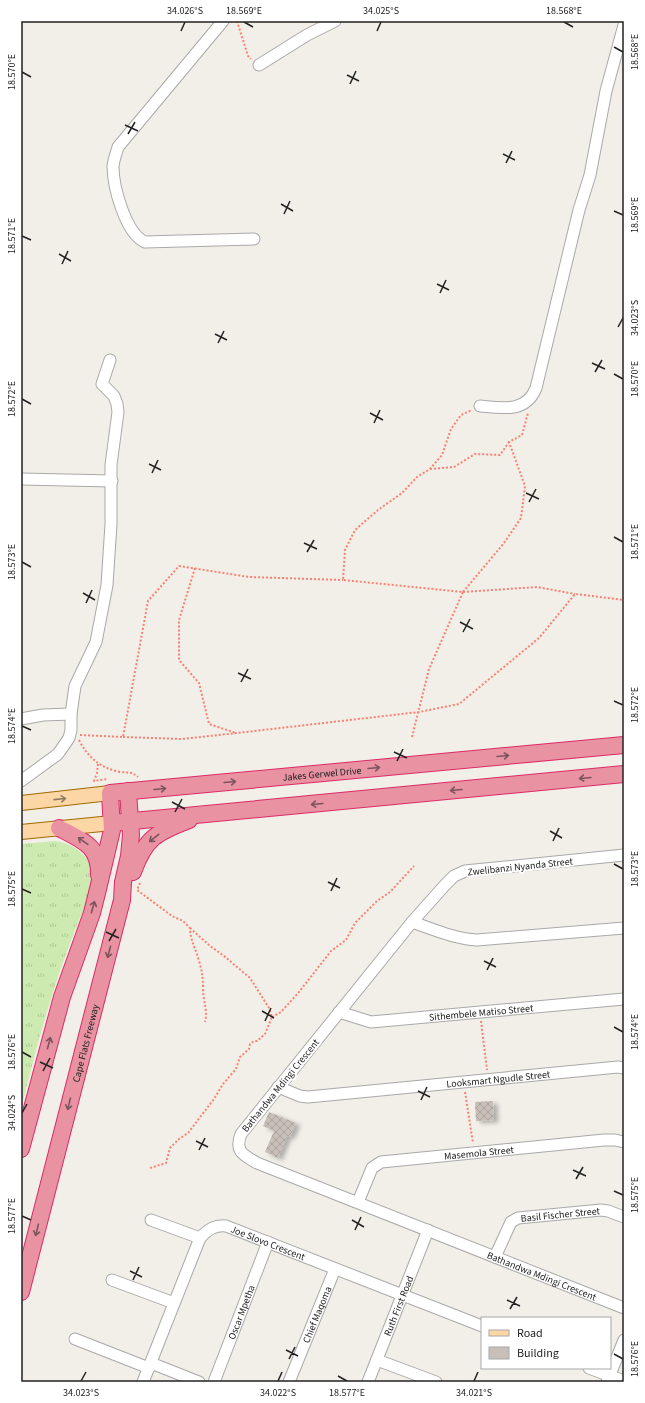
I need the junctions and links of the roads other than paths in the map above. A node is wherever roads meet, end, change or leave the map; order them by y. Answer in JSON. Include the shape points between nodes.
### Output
{"nodes":[{"id":1,"x":223,"y":21,"type":"edge"},
{"id":2,"x":335,"y":21,"type":"edge"},
{"id":3,"x":624,"y":25,"type":"edge"},
{"id":4,"x":259,"y":65,"type":"road end"},
{"id":5,"x":254,"y":239,"type":"dead end"},
{"id":6,"x":110,"y":360,"type":"dead end"},
{"id":7,"x":480,"y":406,"type":"road end"},
{"id":8,"x":21,"y":479,"type":"edge"},
{"id":9,"x":112,"y":481,"type":"junction"},
{"id":10,"x":71,"y":714,"type":"junction"},
{"id":11,"x":21,"y":719,"type":"edge"},
{"id":12,"x":624,"y":745,"type":"edge"},
{"id":13,"x":624,"y":774,"type":"edge"},
{"id":14,"x":21,"y":781,"type":"edge"},
{"id":15,"x":128,"y":791,"type":"junction"},
{"id":16,"x":110,"y":793,"type":"junction"},
{"id":17,"x":21,"y":803,"type":"edge"},
{"id":18,"x":201,"y":814,"type":"junction"},
{"id":19,"x":130,"y":821,"type":"junction"},
{"id":20,"x":112,"y":823,"type":"junction"},
{"id":21,"x":59,"y":828,"type":"junction"},
{"id":22,"x":21,"y":832,"type":"edge"},
{"id":23,"x":624,"y":855,"type":"edge"},
{"id":24,"x":98,"y":889,"type":"junction"},
{"id":25,"x":122,"y":900,"type":"junction"},
{"id":26,"x":412,"y":922,"type":"junction"},
{"id":27,"x":624,"y":928,"type":"edge"},
{"id":28,"x":624,"y":999,"type":"edge"},
{"id":29,"x":339,"y":1012,"type":"junction"},
{"id":30,"x":624,"y":1068,"type":"edge"},
{"id":31,"x":278,"y":1087,"type":"junction"},
{"id":32,"x":624,"y":1142,"type":"edge"},
{"id":33,"x":21,"y":1148,"type":"edge"},
{"id":34,"x":358,"y":1202,"type":"junction"},
{"id":35,"x":624,"y":1218,"type":"edge"},
{"id":36,"x":151,"y":1220,"type":"dead end"},
{"id":37,"x":428,"y":1230,"type":"junction"},
{"id":38,"x":200,"y":1238,"type":"junction"},
{"id":39,"x":268,"y":1242,"type":"junction"},
{"id":40,"x":495,"y":1257,"type":"junction"},
{"id":41,"x":335,"y":1269,"type":"junction"},
{"id":42,"x":112,"y":1280,"type":"dead end"},
{"id":43,"x":21,"y":1292,"type":"edge"},
{"id":44,"x":402,"y":1295,"type":"junction"},
{"id":45,"x":174,"y":1303,"type":"junction"},
{"id":46,"x":624,"y":1308,"type":"edge"},
{"id":47,"x":481,"y":1326,"type":"edge"},
{"id":48,"x":75,"y":1339,"type":"dead end"},
{"id":49,"x":624,"y":1340,"type":"edge"},
{"id":50,"x":376,"y":1360,"type":"junction"},
{"id":51,"x":150,"y":1365,"type":"junction"},
{"id":52,"x":591,"y":1369,"type":"edge"},
{"id":53,"x":608,"y":1379,"type":"edge"},
{"id":54,"x":143,"y":1382,"type":"edge"},
{"id":55,"x":199,"y":1382,"type":"edge"},
{"id":56,"x":214,"y":1382,"type":"edge"},
{"id":57,"x":289,"y":1382,"type":"edge"},
{"id":58,"x":368,"y":1382,"type":"edge"},
{"id":59,"x":436,"y":1382,"type":"edge"},
{"id":60,"x":624,"y":1382,"type":"edge"}],
"edges":[{"from":1,"to":5,"type":"street","via":[[118,148],[113,167],[116,190],[127,221],[145,242]]},
{"from":2,"to":4,"type":"street","via":[[301,38]]},
{"from":3,"to":7,"type":"street","via":[[606,91],[590,175],[534,394],[531,399],[513,408]]},
{"from":6,"to":9,"type":"street","via":[[102,384],[114,396],[118,412],[111,466]]},
{"from":8,"to":9,"type":"street"},
{"from":9,"to":10,"type":"street","via":[[107,585],[96,642],[75,686]]},
{"from":10,"to":11,"type":"street"},
{"from":10,"to":14,"type":"street","via":[[69,738],[61,750]]},
{"from":15,"to":12,"type":"highway","name":"Jakes Gerwel Drive","one_way":true},
{"from":13,"to":18,"type":"highway","one_way":true},
{"from":15,"to":16,"type":"highway","name":"Jakes Gerwel Drive"},
{"from":15,"to":19,"type":"highway","name":"Cape Flats Freeway"},
{"from":17,"to":16,"type":"main road","name":"Jakes Gerwel Drive","one_way":true},
{"from":16,"to":20,"type":"highway"},
{"from":18,"to":19,"type":"highway"},
{"from":18,"to":25,"type":"highway","one_way":true,"via":[[165,830],[149,841],[137,861]]},
{"from":19,"to":20,"type":"highway"},
{"from":19,"to":25,"type":"highway","name":"Cape Flats Freeway","via":[[130,846]]},
{"from":20,"to":21,"type":"main road"},
{"from":20,"to":24,"type":"highway"},
{"from":21,"to":22,"type":"main road"},
{"from":24,"to":21,"type":"highway","one_way":true,"via":[[98,862],[91,847]]},
{"from":23,"to":26,"type":"street","name":"Zwelibanzi Nyanda Street","via":[[465,871],[454,876]]},
{"from":33,"to":24,"type":"highway","one_way":true,"via":[[62,997]]},
{"from":25,"to":43,"type":"highway","name":"Cape Flats Freeway","one_way":true},
{"from":26,"to":27,"type":"street","via":[[477,940]]},
{"from":26,"to":29,"type":"street","name":"Bathandwa Mdingi Crescent"},
{"from":28,"to":29,"type":"street","name":"Sithembele Matiso Street","via":[[371,1022]]},
{"from":29,"to":31,"type":"street","name":"Bathandwa Mdingi Crescent"},
{"from":30,"to":31,"type":"street","name":"Looksmart Ngudle Street","via":[[308,1097]]},
{"from":31,"to":34,"type":"street","name":"Bathandwa Mdingi Crescent","via":[[241,1134],[238,1147],[241,1153],[258,1163]]},
{"from":32,"to":34,"type":"street","name":"Masemola Street","via":[[604,1140],[381,1162],[372,1168]]},
{"from":34,"to":37,"type":"street","name":"Bathandwa Mdingi Crescent"},
{"from":35,"to":40,"type":"street","name":"Basil Fischer Street","via":[[601,1210],[518,1218],[511,1222]]},
{"from":36,"to":38,"type":"street"},
{"from":37,"to":40,"type":"street","name":"Bathandwa Mdingi Crescent"},
{"from":37,"to":44,"type":"street","name":"Ruth First Road"},
{"from":38,"to":39,"type":"street","name":"Joe Slovo Crescent","via":[[212,1228],[226,1226]]},
{"from":38,"to":45,"type":"street"},
{"from":39,"to":41,"type":"street","name":"Joe Slovo Crescent"},
{"from":39,"to":56,"type":"street","name":"Oscar Mpetha"},
{"from":40,"to":46,"type":"street","name":"Bathandwa Mdingi Crescent"},
{"from":41,"to":44,"type":"street","name":"Joe Slovo Crescent"},
{"from":41,"to":57,"type":"street","name":"Chief Maqoma"},
{"from":42,"to":45,"type":"street"},
{"from":44,"to":47,"type":"street","name":"Joe Slovo Crescent"},
{"from":44,"to":50,"type":"street","name":"Ruth First Road"},
{"from":45,"to":51,"type":"street"},
{"from":48,"to":51,"type":"street"},
{"from":49,"to":53,"type":"street"},
{"from":50,"to":58,"type":"street","name":"Ruth First Road"},
{"from":50,"to":59,"type":"street"},
{"from":51,"to":54,"type":"street"},
{"from":51,"to":55,"type":"street"},
{"from":52,"to":53,"type":"street"},
{"from":53,"to":60,"type":"street"}]}
